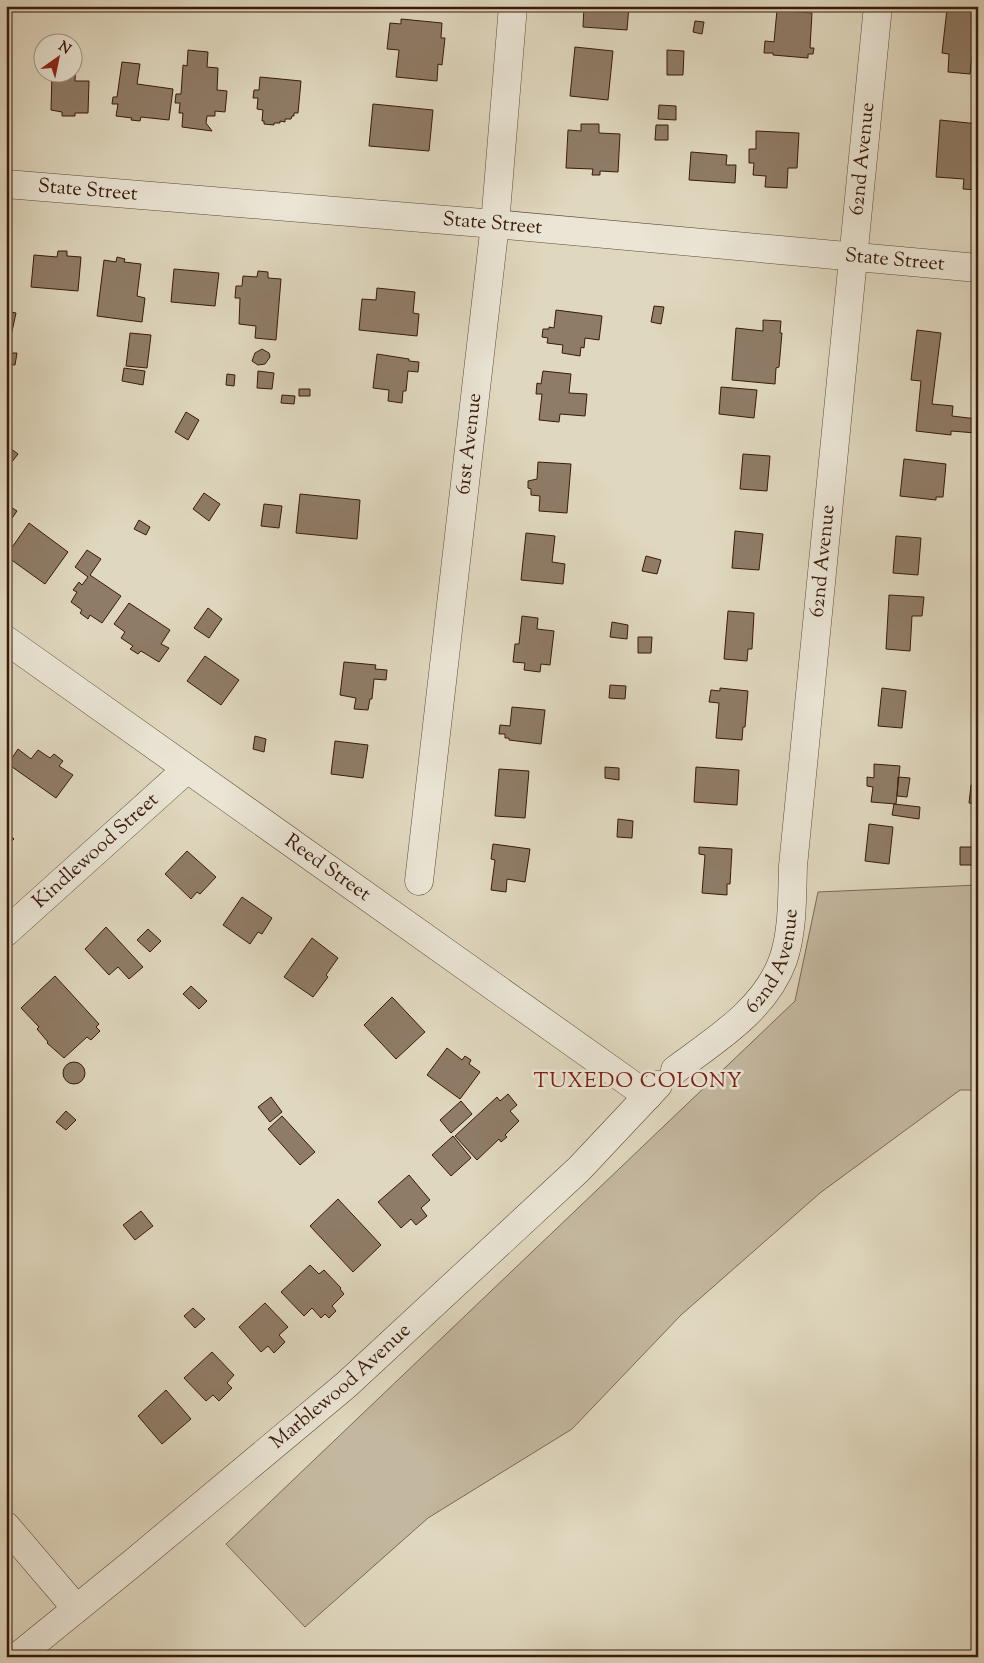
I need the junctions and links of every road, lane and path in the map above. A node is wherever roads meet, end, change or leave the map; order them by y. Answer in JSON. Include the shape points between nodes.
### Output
{"nodes":[{"id":1,"x":513,"y":6,"type":"edge"},
{"id":2,"x":878,"y":6,"type":"edge"},
{"id":3,"x":6,"y":184,"type":"edge"},
{"id":4,"x":495,"y":224,"type":"junction"},
{"id":5,"x":852,"y":256,"type":"junction"},
{"id":6,"x":978,"y":268,"type":"edge"},
{"id":7,"x":6,"y":640,"type":"edge"},
{"id":8,"x":187,"y":769,"type":"junction"},
{"id":9,"x":419,"y":881,"type":"dead end"},
{"id":10,"x":6,"y":932,"type":"edge"},
{"id":11,"x":661,"y":1084,"type":"junction"},
{"id":12,"x":6,"y":1526,"type":"edge"},
{"id":13,"x":76,"y":1608,"type":"junction"},
{"id":14,"x":17,"y":1657,"type":"edge"}],
"edges":[{"from":1,"to":4,"type":"street","name":"61st Avenue"},
{"from":2,"to":5,"type":"street","name":"62nd Avenue"},
{"from":3,"to":4,"type":"street","name":"State Street"},
{"from":4,"to":5,"type":"street","name":"State Street"},
{"from":4,"to":9,"type":"street","name":"61st Avenue"},
{"from":5,"to":6,"type":"street","name":"State Street"},
{"from":5,"to":11,"type":"street","name":"62nd Avenue","via":[[787,943],[774,977],[752,1008]]},
{"from":7,"to":8,"type":"street","name":"Reed Street"},
{"from":8,"to":10,"type":"street","name":"Kindlewood Street"},
{"from":8,"to":11,"type":"street","name":"Reed Street"},
{"from":11,"to":13,"type":"street","name":"Marblewood Avenue","via":[[579,1170],[346,1385]]},
{"from":12,"to":13,"type":"street"},
{"from":13,"to":14,"type":"street","name":"Marblewood Avenue"}]}
